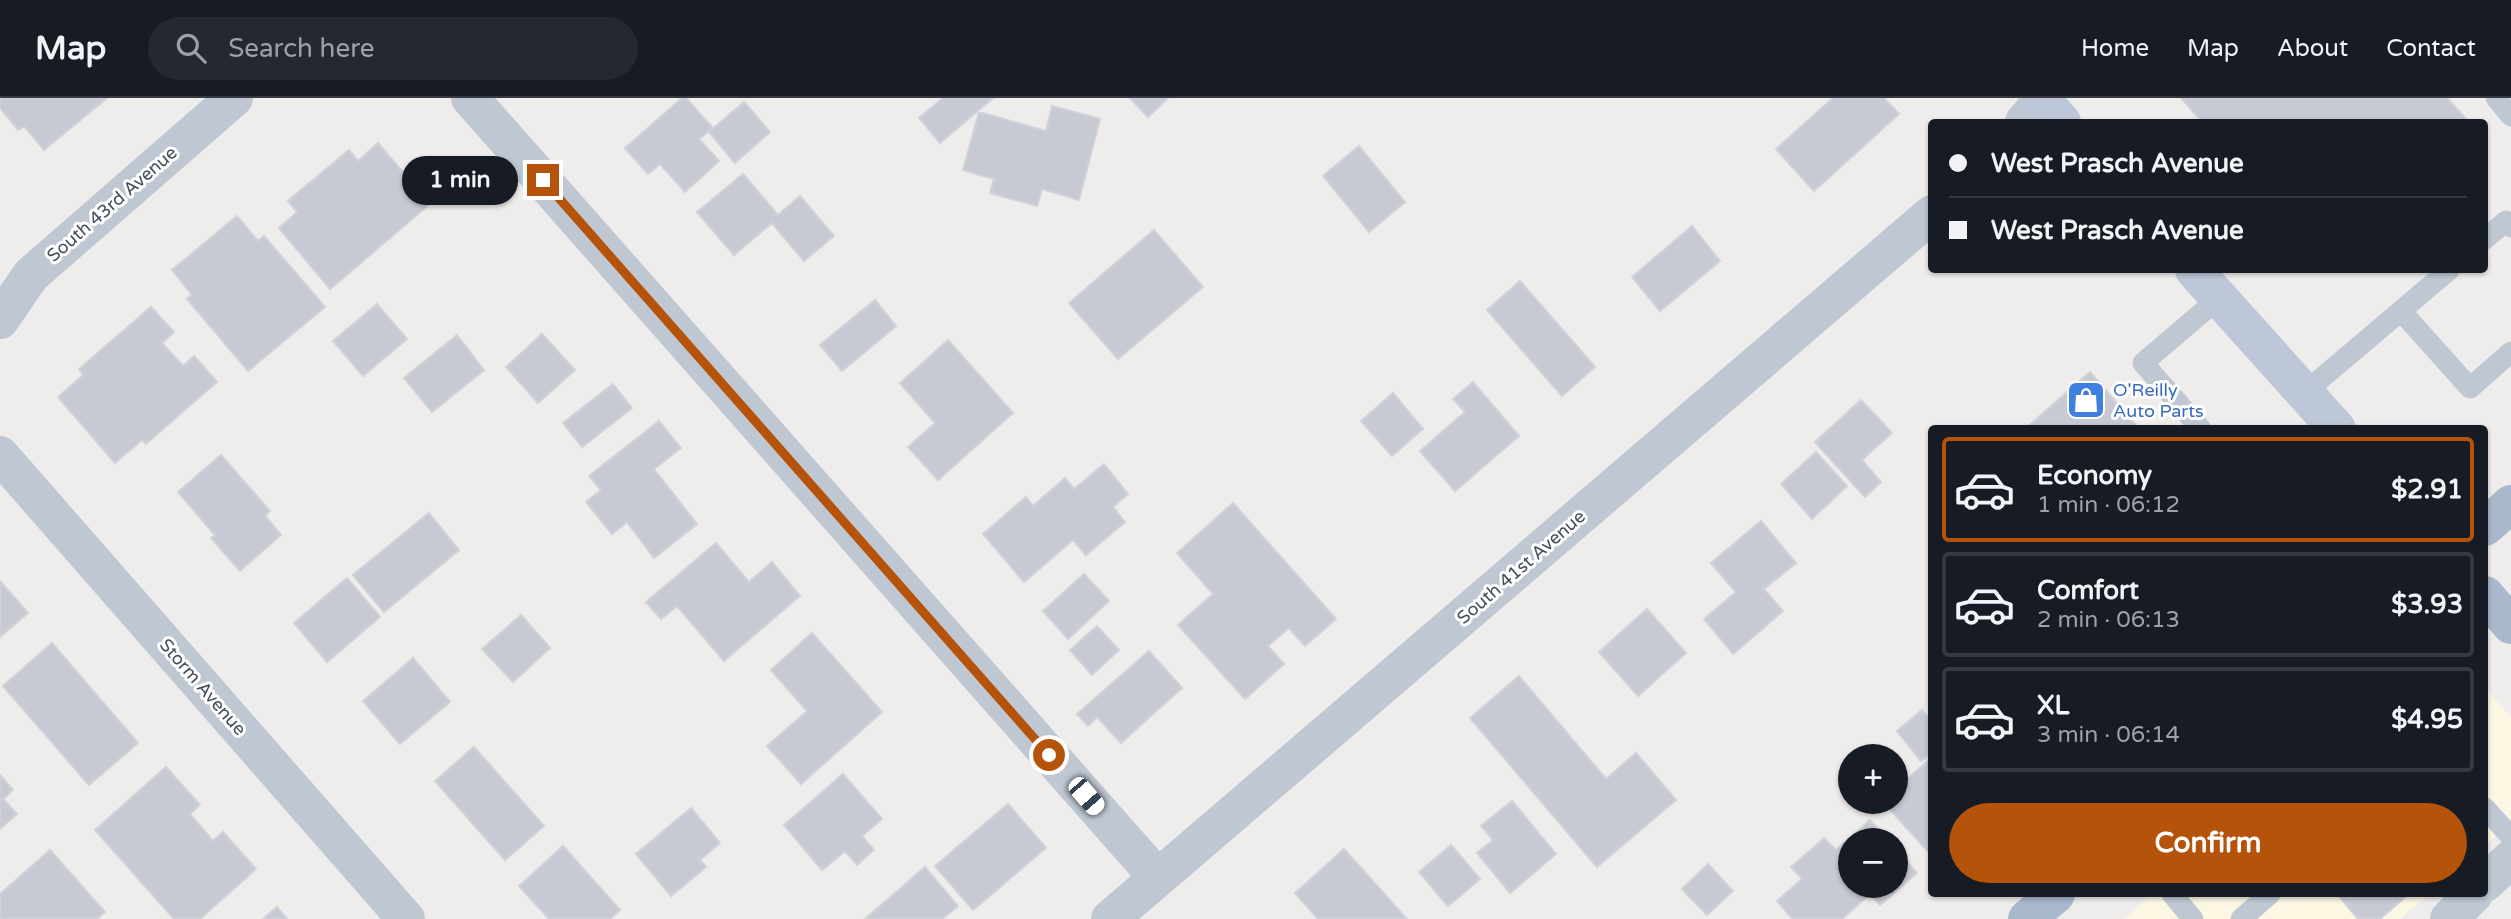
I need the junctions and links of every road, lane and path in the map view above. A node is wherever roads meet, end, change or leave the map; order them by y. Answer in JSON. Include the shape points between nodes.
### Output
{"nodes":[{"id":1,"x":234,"y":98,"type":"edge"},
{"id":2,"x":470,"y":98,"type":"edge"},
{"id":3,"x":2496,"y":98,"type":"edge"},
{"id":4,"x":2511,"y":116,"type":"edge"},
{"id":5,"x":1928,"y":217,"type":"edge"},
{"id":6,"x":2511,"y":227,"type":"edge"},
{"id":7,"x":2488,"y":236,"type":"edge"},
{"id":8,"x":2197,"y":273,"type":"edge"},
{"id":9,"x":2445,"y":273,"type":"edge"},
{"id":10,"x":2219,"y":298,"type":"junction"},
{"id":11,"x":2401,"y":310,"type":"junction"},
{"id":12,"x":0,"y":320,"type":"edge"},
{"id":13,"x":2511,"y":352,"type":"edge"},
{"id":14,"x":2304,"y":393,"type":"junction"},
{"id":15,"x":2197,"y":425,"type":"edge"},
{"id":16,"x":2332,"y":425,"type":"edge"},
{"id":17,"x":0,"y":455,"type":"edge"},
{"id":18,"x":2511,"y":504,"type":"edge"},
{"id":19,"x":2488,"y":524,"type":"edge"},
{"id":20,"x":2488,"y":598,"type":"edge"},
{"id":21,"x":2511,"y":625,"type":"edge"},
{"id":22,"x":2488,"y":811,"type":"edge"},
{"id":23,"x":2511,"y":837,"type":"edge"},
{"id":24,"x":2511,"y":859,"type":"edge"},
{"id":25,"x":1158,"y":878,"type":"junction"},
{"id":26,"x":2488,"y":880,"type":"edge"},
{"id":27,"x":2053,"y":897,"type":"edge"},
{"id":28,"x":2175,"y":897,"type":"edge"},
{"id":29,"x":2267,"y":897,"type":"edge"},
{"id":30,"x":2471,"y":897,"type":"edge"},
{"id":31,"x":406,"y":919,"type":"edge"},
{"id":32,"x":1110,"y":919,"type":"edge"},
{"id":33,"x":2027,"y":919,"type":"edge"},
{"id":34,"x":2193,"y":919,"type":"edge"},
{"id":35,"x":2241,"y":919,"type":"edge"},
{"id":36,"x":2449,"y":919,"type":"edge"}],
"edges":[{"from":1,"to":12,"type":"street","name":"South 43rd Avenue","via":[[30,275]]},
{"from":2,"to":25,"type":"street"},
{"from":3,"to":4,"type":"lane"},
{"from":5,"to":25,"type":"street","name":"South 41st Avenue"},
{"from":6,"to":7,"type":"lane","via":[[2506,221]]},
{"from":8,"to":10,"type":"main road"},
{"from":9,"to":11,"type":"lane"},
{"from":10,"to":14,"type":"main road"},
{"from":10,"to":15,"type":"lane","via":[[2143,363]]},
{"from":11,"to":13,"type":"lane","via":[[2470,388]]},
{"from":11,"to":14,"type":"lane"},
{"from":14,"to":16,"type":"main road"},
{"from":17,"to":31,"type":"street","name":"Storm Avenue"},
{"from":18,"to":19,"type":"main road"},
{"from":20,"to":21,"type":"main road"},
{"from":22,"to":23,"type":"lane"},
{"from":24,"to":26,"type":"street"},
{"from":25,"to":32,"type":"street","name":"South 41st Avenue"},
{"from":27,"to":33,"type":"main road"},
{"from":28,"to":34,"type":"lane"},
{"from":29,"to":35,"type":"lane"},
{"from":30,"to":36,"type":"street"}]}
